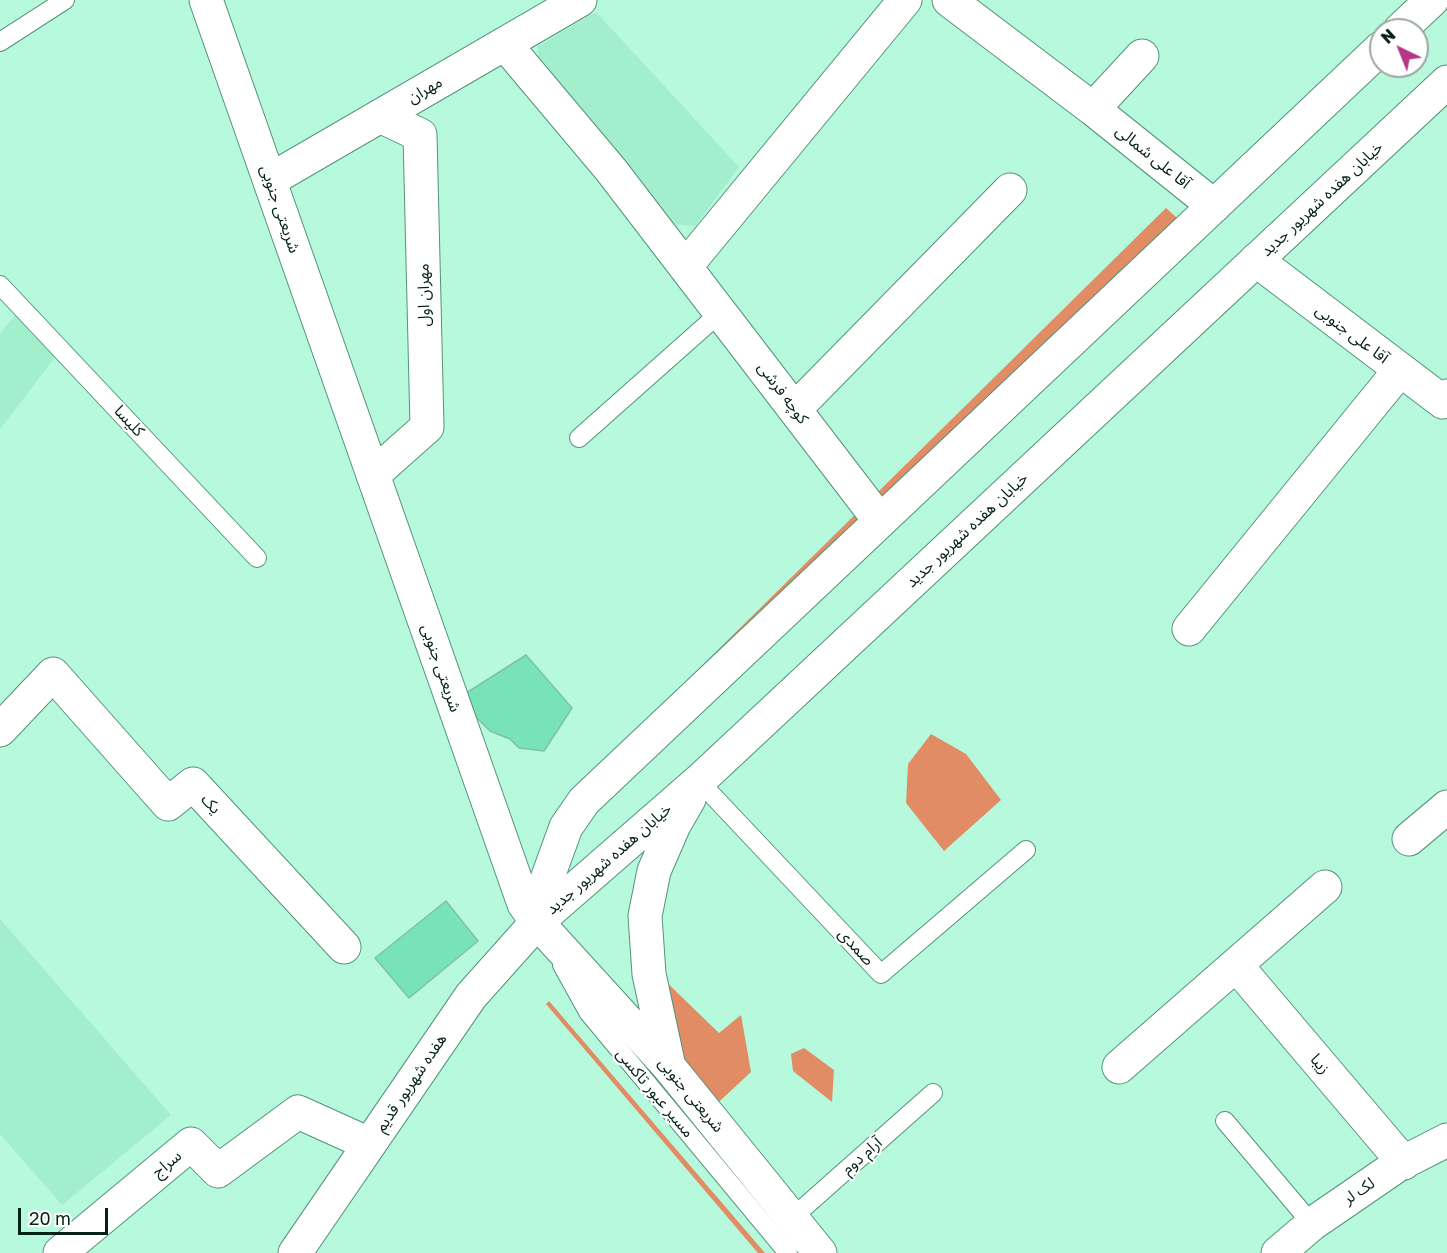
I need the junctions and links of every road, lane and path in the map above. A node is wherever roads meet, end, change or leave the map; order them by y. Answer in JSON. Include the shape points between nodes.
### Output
{"nodes":[{"id":1,"x":65,"y":0,"type":"edge"},
{"id":2,"x":206,"y":0,"type":"edge"},
{"id":3,"x":580,"y":0,"type":"edge"},
{"id":4,"x":905,"y":0,"type":"edge"},
{"id":5,"x":949,"y":0,"type":"edge"},
{"id":6,"x":1432,"y":0,"type":"edge"},
{"id":7,"x":1413,"y":18,"type":"edge"},
{"id":8,"x":0,"y":42,"type":"edge"},
{"id":9,"x":505,"y":44,"type":"junction"},
{"id":10,"x":1142,"y":56,"type":"dead end"},
{"id":11,"x":1369,"y":59,"type":"edge"},
{"id":12,"x":1447,"y":82,"type":"edge"},
{"id":13,"x":1093,"y":109,"type":"junction"},
{"id":14,"x":380,"y":116,"type":"junction"},
{"id":15,"x":270,"y":180,"type":"junction"},
{"id":16,"x":1010,"y":190,"type":"dead end"},
{"id":17,"x":1214,"y":206,"type":"junction"},
{"id":18,"x":1256,"y":260,"type":"junction"},
{"id":19,"x":686,"y":266,"type":"junction"},
{"id":20,"x":0,"y":285,"type":"edge"},
{"id":21,"x":721,"y":312,"type":"junction"},
{"id":22,"x":1400,"y":370,"type":"junction"},
{"id":23,"x":1446,"y":401,"type":"edge"},
{"id":24,"x":795,"y":409,"type":"junction"},
{"id":25,"x":579,"y":438,"type":"dead end"},
{"id":26,"x":373,"y":475,"type":"junction"},
{"id":27,"x":880,"y":521,"type":"junction"},
{"id":28,"x":257,"y":558,"type":"dead end"},
{"id":29,"x":1189,"y":629,"type":"dead end"},
{"id":30,"x":0,"y":730,"type":"edge"},
{"id":31,"x":699,"y":781,"type":"junction"},
{"id":32,"x":1447,"y":807,"type":"edge"},
{"id":33,"x":1409,"y":839,"type":"dead end"},
{"id":34,"x":1026,"y":850,"type":"dead end"},
{"id":35,"x":1325,"y":887,"type":"dead end"},
{"id":36,"x":537,"y":922,"type":"junction"},
{"id":37,"x":344,"y":947,"type":"dead end"},
{"id":38,"x":1236,"y":965,"type":"junction"},
{"id":39,"x":1119,"y":1067,"type":"dead end"},
{"id":40,"x":670,"y":1068,"type":"junction"},
{"id":41,"x":933,"y":1093,"type":"dead end"},
{"id":42,"x":1225,"y":1121,"type":"dead end"},
{"id":43,"x":1447,"y":1140,"type":"edge"},
{"id":44,"x":369,"y":1144,"type":"junction"},
{"id":45,"x":1404,"y":1163,"type":"junction"},
{"id":46,"x":792,"y":1218,"type":"junction"},
{"id":47,"x":1312,"y":1224,"type":"junction"},
{"id":48,"x":60,"y":1253,"type":"edge"},
{"id":49,"x":295,"y":1253,"type":"edge"},
{"id":50,"x":788,"y":1253,"type":"edge"},
{"id":51,"x":820,"y":1253,"type":"edge"},
{"id":52,"x":1278,"y":1253,"type":"edge"}],
"edges":[{"from":1,"to":8,"type":"lane"},
{"from":2,"to":15,"type":"street","name":"شریعتی جنوبی"},
{"from":3,"to":9,"type":"street","name":"مهران"},
{"from":4,"to":19,"type":"street"},
{"from":5,"to":13,"type":"street","name":"آقا علی شمالی"},
{"from":6,"to":7,"type":"street"},
{"from":9,"to":14,"type":"street","name":"مهران"},
{"from":9,"to":19,"type":"street","name":"کوچه فرشی"},
{"from":10,"to":13,"type":"street"},
{"from":11,"to":17,"type":"street","name":"خیابان هفده شهریور جدید"},
{"from":12,"to":18,"type":"street","name":"خیابان هفده شهریور جدید"},
{"from":13,"to":17,"type":"street","name":"آقا علی شمالی"},
{"from":14,"to":15,"type":"street","name":"مهران"},
{"from":14,"to":26,"type":"street","name":"مهران اول","via":[[420,135],[428,427]]},
{"from":15,"to":26,"type":"street","name":"شریعتی جنوبی"},
{"from":16,"to":24,"type":"street"},
{"from":17,"to":27,"type":"street","name":"خیابان هفده شهریور جدید"},
{"from":18,"to":22,"type":"street","name":"آقا علی جنوبی"},
{"from":18,"to":31,"type":"street","name":"خیابان هفده شهریور جدید"},
{"from":19,"to":21,"type":"street","name":"کوچه فرشی"},
{"from":20,"to":28,"type":"lane","name":"کلیسا"},
{"from":21,"to":24,"type":"street","name":"کوچه فرشی"},
{"from":21,"to":25,"type":"lane"},
{"from":22,"to":23,"type":"street","name":"آقا علی جنوبی"},
{"from":22,"to":29,"type":"street"},
{"from":24,"to":27,"type":"street","name":"کوچه فرشی"},
{"from":26,"to":36,"type":"street","name":"شریعتی جنوبی","via":[[524,904]]},
{"from":27,"to":36,"type":"street","name":"خیابان هفده شهریور جدید","via":[[584,801],[566,827],[542,893]]},
{"from":30,"to":37,"type":"street","name":"یک","via":[[53,674],[168,804],[193,784]]},
{"from":31,"to":34,"type":"lane","name":"صمدی","via":[[881,974]]},
{"from":31,"to":36,"type":"street","name":"خیابان هفده شهریور جدید"},
{"from":31,"to":40,"type":"street","via":[[654,872],[645,916],[649,974]]},
{"from":32,"to":33,"type":"street"},
{"from":35,"to":38,"type":"street"},
{"from":36,"to":40,"type":"street","name":"شریعتی جنوبی"},
{"from":36,"to":44,"type":"street","name":"هفده شهریور قدیم","via":[[471,996]]},
{"from":36,"to":50,"type":"lane","name":"مسیر عبور تاکسی","via":[[588,1012]]},
{"from":38,"to":39,"type":"street"},
{"from":38,"to":45,"type":"street","name":"زیبا"},
{"from":40,"to":46,"type":"street","name":"شریعتی جنوبی"},
{"from":41,"to":46,"type":"lane","name":"آرام دوم"},
{"from":42,"to":47,"type":"lane"},
{"from":43,"to":45,"type":"street","name":"لک لر"},
{"from":44,"to":48,"type":"street","name":"سراج","via":[[298,1112],[218,1171],[191,1143]]},
{"from":44,"to":49,"type":"street","name":"هفده شهریور قدیم"},
{"from":45,"to":47,"type":"street","name":"لک لر"},
{"from":46,"to":51,"type":"street","name":"شریعتی جنوبی"},
{"from":47,"to":52,"type":"street","name":"لک لر"}]}
